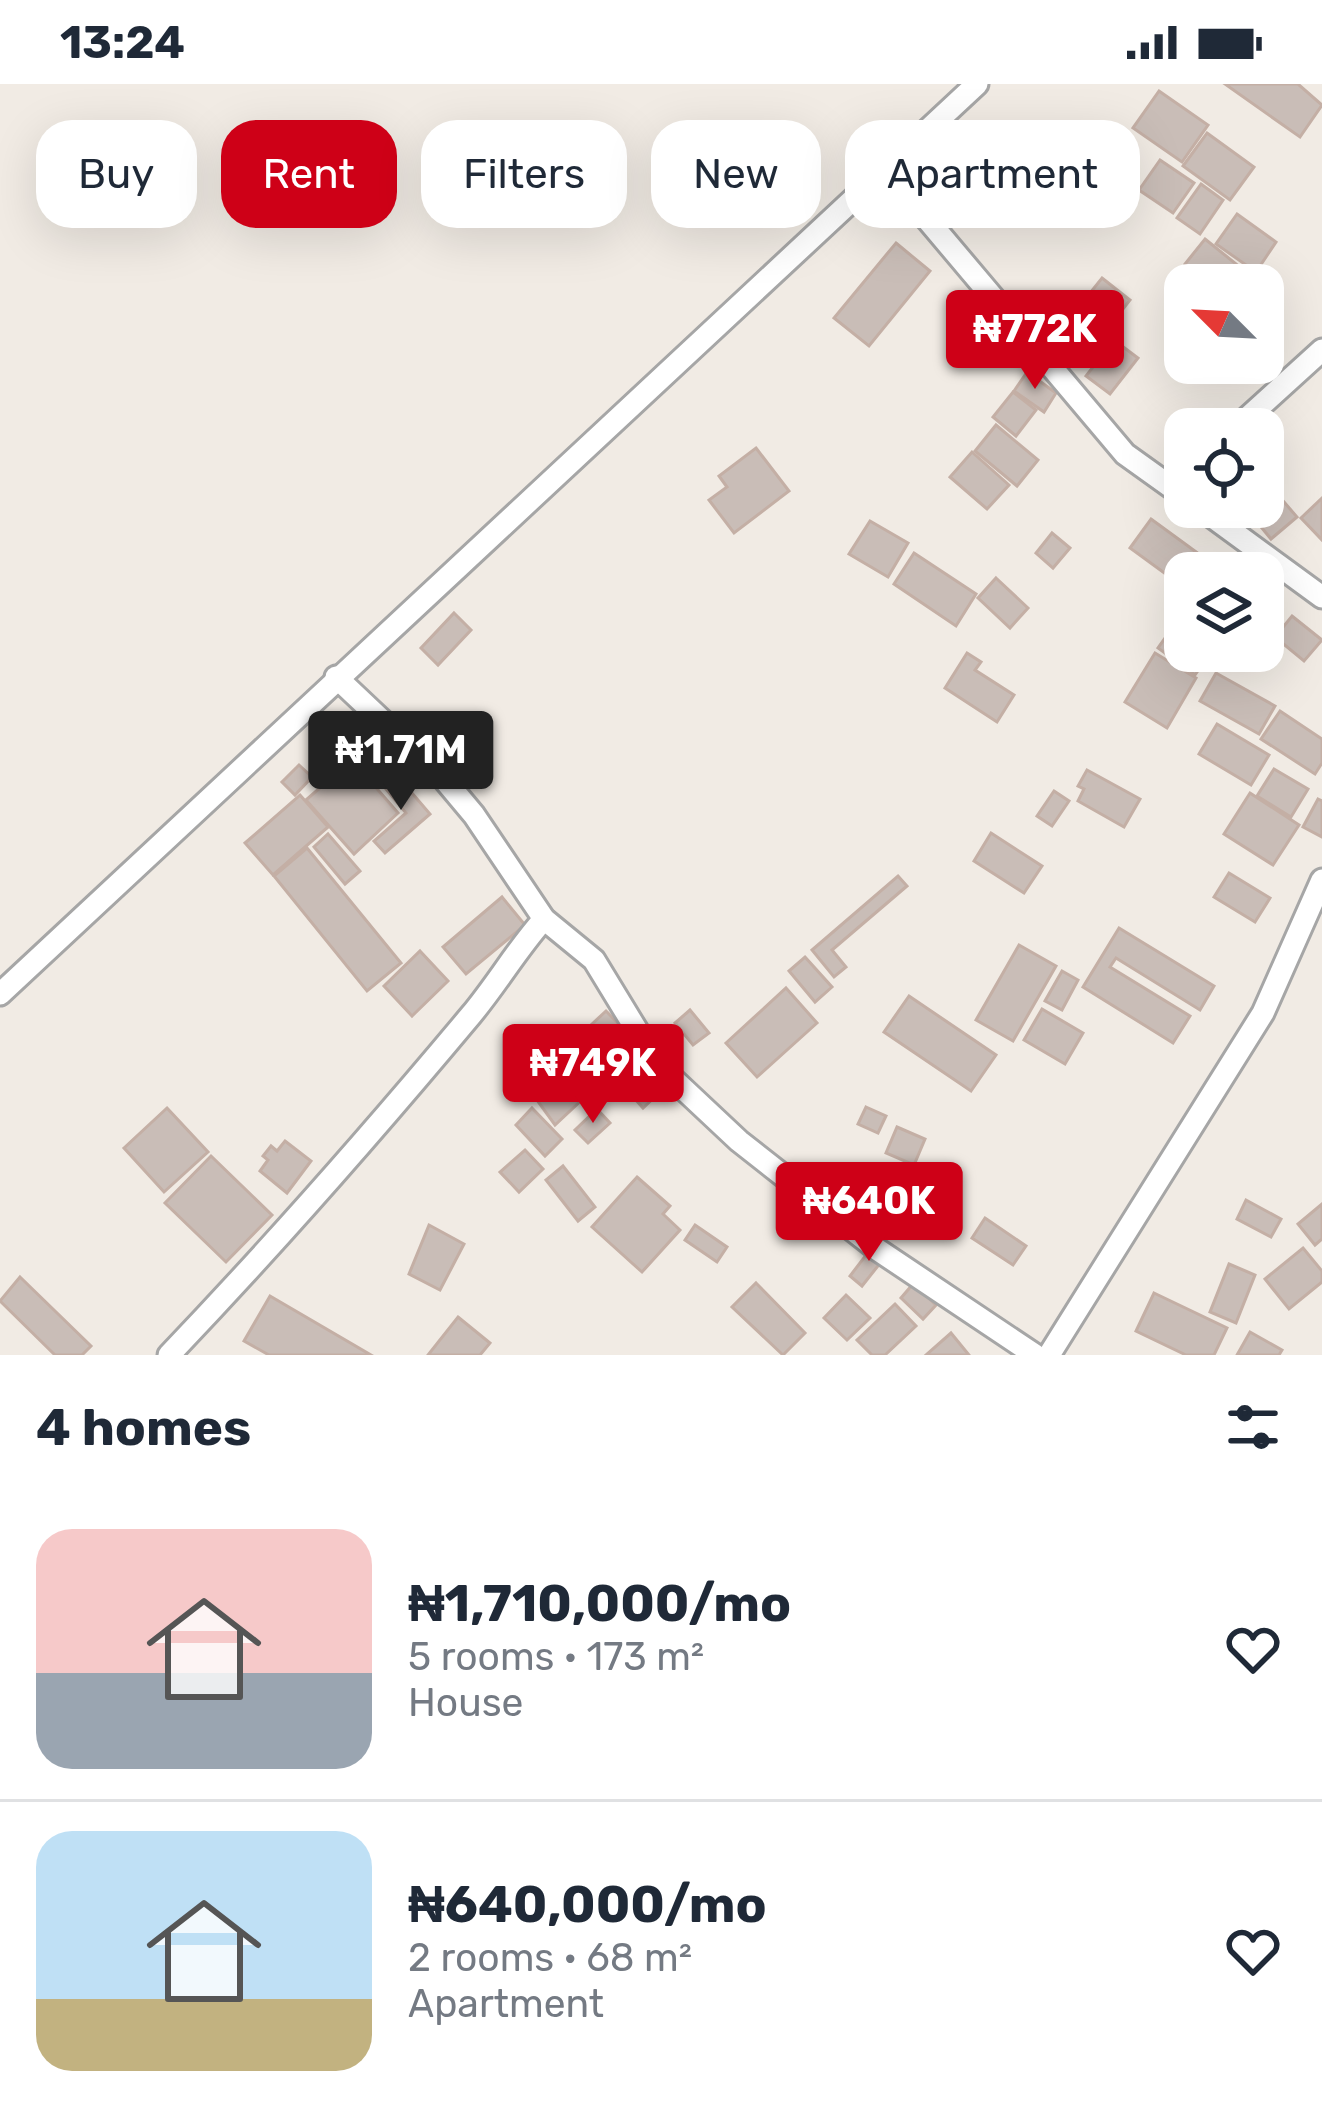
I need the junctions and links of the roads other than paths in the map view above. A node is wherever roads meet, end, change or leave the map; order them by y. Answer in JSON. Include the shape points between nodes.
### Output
{"nodes":[{"id":1,"x":976,"y":84,"type":"edge"},
{"id":2,"x":936,"y":120,"type":"edge"},
{"id":3,"x":845,"y":204,"type":"edge"},
{"id":4,"x":934,"y":228,"type":"edge"},
{"id":5,"x":1322,"y":350,"type":"edge"},
{"id":6,"x":1258,"y":408,"type":"edge"},
{"id":7,"x":1164,"y":476,"type":"edge"},
{"id":8,"x":1228,"y":528,"type":"edge"},
{"id":9,"x":1322,"y":596,"type":"edge"},
{"id":10,"x":336,"y":677,"type":"junction"},
{"id":11,"x":1322,"y":880,"type":"edge"},
{"id":12,"x":544,"y":919,"type":"junction"},
{"id":13,"x":0,"y":994,"type":"edge"},
{"id":14,"x":169,"y":1355,"type":"edge"},
{"id":15,"x":1035,"y":1355,"type":"edge"},
{"id":16,"x":1049,"y":1355,"type":"edge"}],
"edges":[{"from":1,"to":2,"type":"street"},
{"from":3,"to":10,"type":"street"},
{"from":4,"to":7,"type":"street","via":[[1125,454]]},
{"from":5,"to":6,"type":"street"},
{"from":8,"to":9,"type":"street"},
{"from":10,"to":12,"type":"street","via":[[443,778]]},
{"from":10,"to":13,"type":"street"},
{"from":11,"to":16,"type":"street","via":[[1263,1013]]},
{"from":12,"to":14,"type":"street","via":[[388,1114]]},
{"from":12,"to":15,"type":"street","via":[[594,960],[658,1065],[739,1141],[878,1250]]}]}
